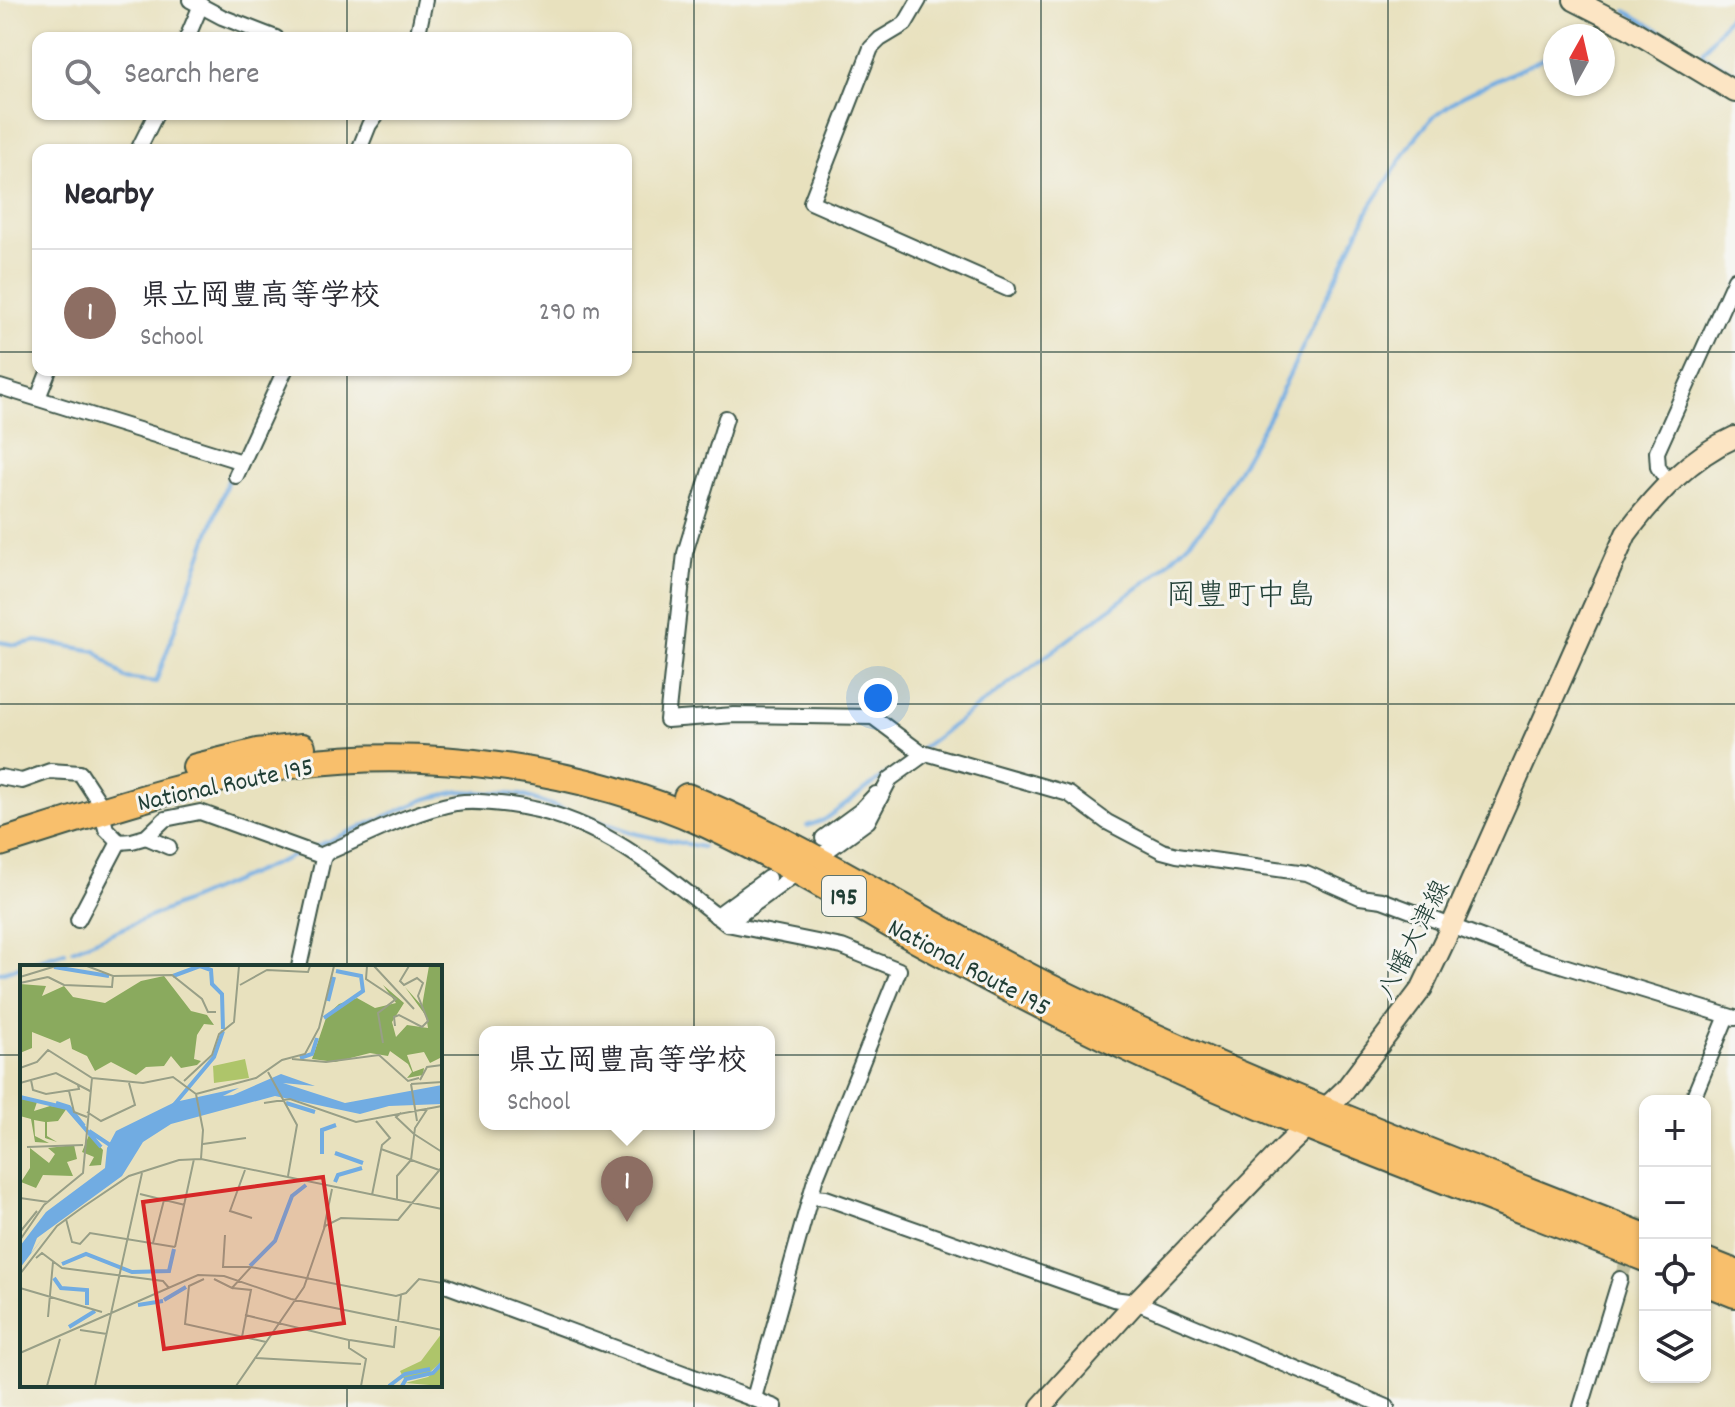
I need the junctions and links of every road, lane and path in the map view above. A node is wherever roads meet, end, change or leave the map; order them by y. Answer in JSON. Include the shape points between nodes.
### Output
{"nodes":[{"id":1,"x":425,"y":0,"type":"edge"},
{"id":2,"x":919,"y":0,"type":"edge"},
{"id":3,"x":1574,"y":0,"type":"edge"},
{"id":4,"x":196,"y":2,"type":"edge"},
{"id":5,"x":188,"y":32,"type":"edge"},
{"id":6,"x":261,"y":32,"type":"edge"},
{"id":7,"x":418,"y":32,"type":"edge"},
{"id":8,"x":1735,"y":92,"type":"edge"},
{"id":9,"x":153,"y":120,"type":"edge"},
{"id":10,"x":373,"y":120,"type":"edge"},
{"id":11,"x":141,"y":144,"type":"edge"},
{"id":12,"x":361,"y":144,"type":"edge"},
{"id":13,"x":1735,"y":279,"type":"edge"},
{"id":14,"x":1008,"y":289,"type":"dead end"},
{"id":15,"x":47,"y":376,"type":"edge"},
{"id":16,"x":282,"y":376,"type":"edge"},
{"id":17,"x":0,"y":387,"type":"edge"},
{"id":18,"x":38,"y":398,"type":"junction"},
{"id":19,"x":726,"y":418,"type":"dead end"},
{"id":20,"x":1735,"y":437,"type":"edge"},
{"id":21,"x":1669,"y":483,"type":"junction"},
{"id":22,"x":919,"y":753,"type":"junction"},
{"id":23,"x":0,"y":777,"type":"edge"},
{"id":24,"x":890,"y":779,"type":"junction"},
{"id":25,"x":98,"y":803,"type":"junction"},
{"id":26,"x":0,"y":824,"type":"edge"},
{"id":27,"x":146,"y":837,"type":"junction"},
{"id":28,"x":119,"y":842,"type":"junction"},
{"id":29,"x":0,"y":843,"type":"edge"},
{"id":30,"x":169,"y":847,"type":"dead end"},
{"id":31,"x":312,"y":853,"type":"junction"},
{"id":32,"x":813,"y":856,"type":"junction"},
{"id":33,"x":768,"y":878,"type":"dead end"},
{"id":34,"x":78,"y":920,"type":"dead end"},
{"id":35,"x":722,"y":920,"type":"junction"},
{"id":36,"x":1451,"y":927,"type":"junction"},
{"id":37,"x":299,"y":965,"type":"edge"},
{"id":38,"x":1731,"y":1017,"type":"edge"},
{"id":39,"x":1695,"y":1095,"type":"edge"},
{"id":40,"x":1316,"y":1118,"type":"junction"},
{"id":41,"x":812,"y":1197,"type":"junction"},
{"id":42,"x":1639,"y":1248,"type":"edge"},
{"id":43,"x":1711,"y":1263,"type":"edge"},
{"id":44,"x":1735,"y":1273,"type":"edge"},
{"id":45,"x":1620,"y":1279,"type":"tunnel mouth"},
{"id":46,"x":442,"y":1284,"type":"edge"},
{"id":47,"x":1711,"y":1284,"type":"edge"},
{"id":48,"x":1735,"y":1294,"type":"edge"},
{"id":49,"x":1136,"y":1302,"type":"junction"},
{"id":50,"x":754,"y":1398,"type":"junction"},
{"id":51,"x":775,"y":1407,"type":"edge"},
{"id":52,"x":1041,"y":1407,"type":"edge"},
{"id":53,"x":1387,"y":1407,"type":"edge"},
{"id":54,"x":1581,"y":1407,"type":"edge"}],
"edges":[{"from":1,"to":7,"type":"street"},
{"from":2,"to":14,"type":"street","via":[[905,24],[871,48],[811,202]]},
{"from":3,"to":8,"type":"main road"},
{"from":4,"to":5,"type":"street"},
{"from":4,"to":6,"type":"street"},
{"from":9,"to":11,"type":"street"},
{"from":10,"to":12,"type":"street"},
{"from":13,"to":21,"type":"street","via":[[1657,452],[1658,467]]},
{"from":15,"to":18,"type":"street"},
{"from":16,"to":18,"type":"street","via":[[239,469]]},
{"from":17,"to":18,"type":"street"},
{"from":19,"to":22,"type":"street","via":[[685,553],[667,720],[734,715],[873,717]]},
{"from":20,"to":21,"type":"main road","name":"八幡大津線"},
{"from":21,"to":36,"type":"main road","name":"八幡大津線","via":[[1626,534]]},
{"from":22,"to":24,"type":"street"},
{"from":22,"to":36,"type":"street","via":[[1069,794],[1107,822],[1162,851],[1306,873]]},
{"from":23,"to":25,"type":"street","via":[[22,781],[50,771],[80,773]]},
{"from":24,"to":32,"type":"street"},
{"from":24,"to":32,"type":"street","via":[[868,821]]},
{"from":25,"to":26,"type":"highway","name":"National Route 195","number":"195"},
{"from":25,"to":28,"type":"street","via":[[106,829]]},
{"from":25,"to":29,"type":"highway","name":"National Route 195","number":"195"},
{"from":25,"to":32,"type":"highway","name":"National Route 195","number":"195","via":[[257,752],[416,742],[493,749],[618,774],[729,814]]},
{"from":27,"to":28,"type":"street"},
{"from":27,"to":30,"type":"street"},
{"from":27,"to":31,"type":"street","via":[[165,819],[200,812]]},
{"from":28,"to":34,"type":"street"},
{"from":31,"to":35,"type":"street","via":[[324,854],[428,810],[473,801],[520,806],[612,838]]},
{"from":31,"to":37,"type":"street"},
{"from":32,"to":35,"type":"street"},
{"from":32,"to":40,"type":"highway","name":"National Route 195","number":"195","via":[[975,949]]},
{"from":33,"to":35,"type":"street"},
{"from":35,"to":41,"type":"street","via":[[842,947],[899,970]]},
{"from":36,"to":38,"type":"street"},
{"from":36,"to":40,"type":"main road","name":"八幡大津線","via":[[1406,1011],[1345,1090]]},
{"from":38,"to":39,"type":"street"},
{"from":40,"to":42,"type":"highway","name":"National Route 195","number":"195"},
{"from":40,"to":49,"type":"main road","name":"八幡大津線"},
{"from":41,"to":49,"type":"street","via":[[1113,1299]]},
{"from":41,"to":50,"type":"street"},
{"from":43,"to":44,"type":"highway"},
{"from":45,"to":54,"type":"street"},
{"from":46,"to":50,"type":"street"},
{"from":47,"to":48,"type":"highway"},
{"from":49,"to":52,"type":"main road","name":"八幡大津線"},
{"from":49,"to":53,"type":"street"},
{"from":50,"to":51,"type":"street"}]}
